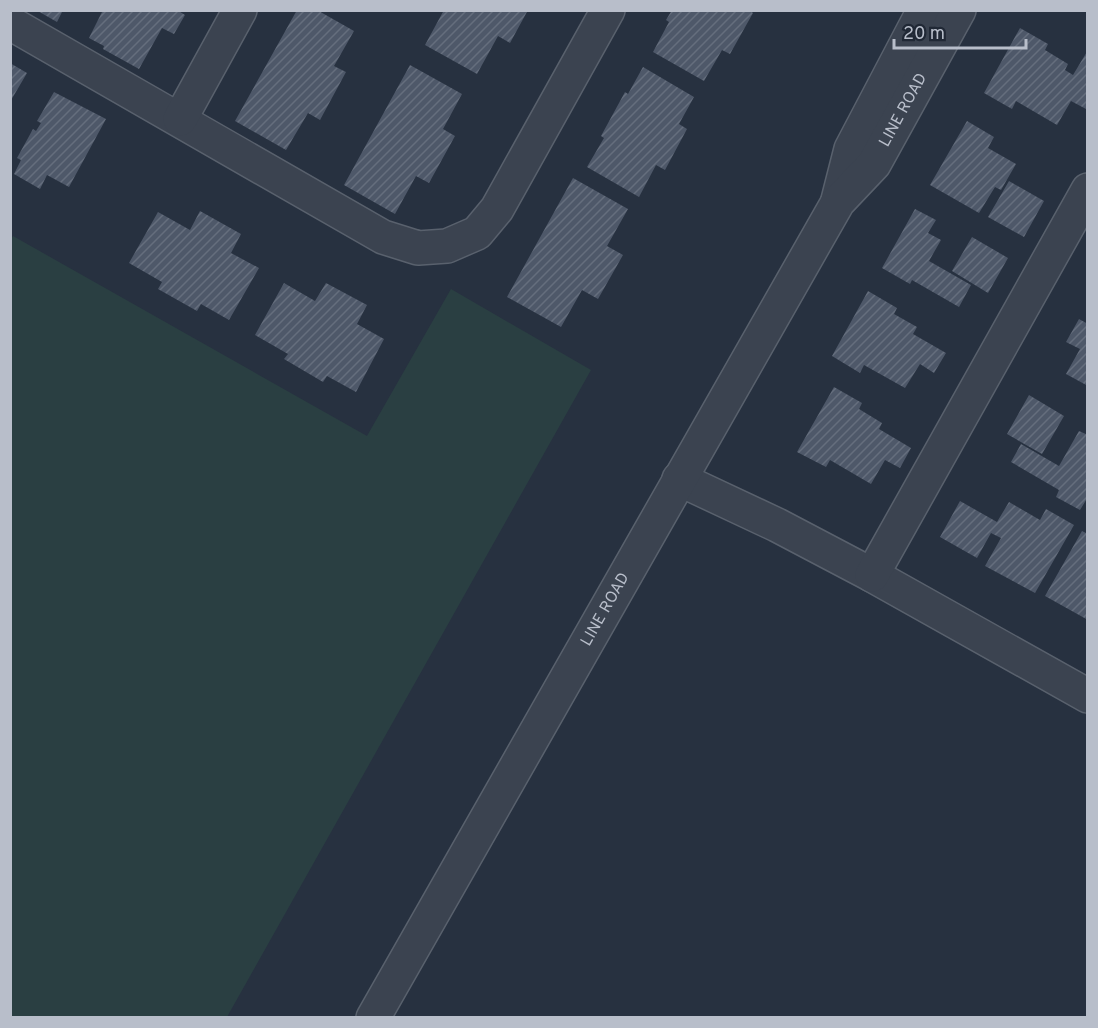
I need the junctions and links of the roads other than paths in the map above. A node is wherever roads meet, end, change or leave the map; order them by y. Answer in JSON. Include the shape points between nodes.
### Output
{"nodes":[{"id":1,"x":240,"y":10,"type":"edge"},
{"id":2,"x":608,"y":10,"type":"edge"},
{"id":3,"x":924,"y":10,"type":"edge"},
{"id":4,"x":959,"y":10,"type":"edge"},
{"id":5,"x":10,"y":23,"type":"edge"},
{"id":6,"x":180,"y":119,"type":"junction"},
{"id":7,"x":1088,"y":190,"type":"edge"},
{"id":8,"x":838,"y":202,"type":"junction"},
{"id":9,"x":679,"y":479,"type":"junction"},
{"id":10,"x":872,"y":575,"type":"junction"},
{"id":11,"x":1088,"y":696,"type":"edge"},
{"id":12,"x":373,"y":1017,"type":"edge"}],
"edges":[{"from":1,"to":6,"type":"street"},
{"from":2,"to":6,"type":"street","via":[[497,209],[477,233],[447,246],[418,248],[383,237]]},
{"from":3,"to":8,"type":"street","name":"LINE ROAD","via":[[851,149]]},
{"from":4,"to":8,"type":"street","name":"LINE ROAD","via":[[874,164]]},
{"from":5,"to":6,"type":"street"},
{"from":7,"to":10,"type":"street"},
{"from":8,"to":9,"type":"street","name":"LINE ROAD"},
{"from":9,"to":10,"type":"street"},
{"from":9,"to":12,"type":"street","name":"LINE ROAD"},
{"from":10,"to":11,"type":"street"}]}
